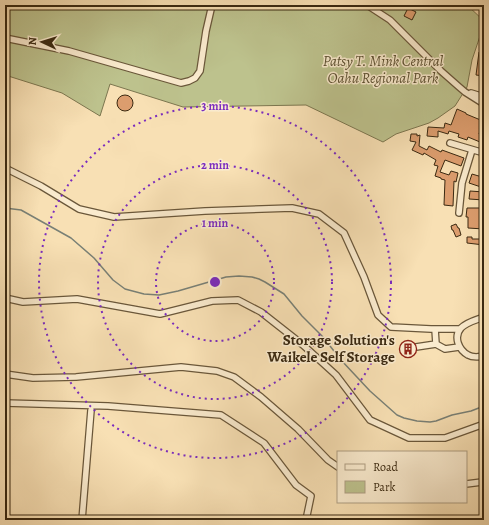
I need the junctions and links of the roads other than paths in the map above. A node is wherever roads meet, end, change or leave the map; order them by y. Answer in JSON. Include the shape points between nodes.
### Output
{"nodes":[{"id":1,"x":212,"y":5,"type":"edge"},
{"id":2,"x":367,"y":5,"type":"edge"},
{"id":3,"x":5,"y":38,"type":"edge"},
{"id":4,"x":465,"y":92,"type":"junction"},
{"id":5,"x":484,"y":97,"type":"edge"},
{"id":6,"x":484,"y":104,"type":"edge"},
{"id":7,"x":450,"y":143,"type":"dead end"},
{"id":8,"x":472,"y":150,"type":"junction"},
{"id":9,"x":484,"y":153,"type":"edge"},
{"id":10,"x":5,"y":168,"type":"edge"},
{"id":11,"x":459,"y":213,"type":"dead end"},
{"id":12,"x":5,"y":298,"type":"edge"},
{"id":13,"x":484,"y":317,"type":"edge"},
{"id":14,"x":435,"y":329,"type":"junction"},
{"id":15,"x":460,"y":329,"type":"junction"},
{"id":16,"x":436,"y":344,"type":"junction"},
{"id":17,"x":416,"y":347,"type":"dead end"},
{"id":18,"x":459,"y":347,"type":"junction"},
{"id":19,"x":484,"y":356,"type":"edge"},
{"id":20,"x":5,"y":374,"type":"edge"},
{"id":21,"x":5,"y":403,"type":"edge"},
{"id":22,"x":91,"y":410,"type":"dead end"},
{"id":23,"x":484,"y":424,"type":"edge"},
{"id":24,"x":337,"y":467,"type":"edge"},
{"id":25,"x":467,"y":484,"type":"edge"},
{"id":26,"x":484,"y":484,"type":"edge"},
{"id":27,"x":82,"y":520,"type":"edge"},
{"id":28,"x":306,"y":520,"type":"edge"}],
"edges":[{"from":1,"to":3,"type":"street","via":[[200,71],[195,78],[181,83],[69,51]]},
{"from":2,"to":4,"type":"street","via":[[390,20]]},
{"from":4,"to":5,"type":"street"},
{"from":4,"to":6,"type":"street"},
{"from":7,"to":8,"type":"street"},
{"from":8,"to":9,"type":"street"},
{"from":8,"to":11,"type":"street","via":[[462,183]]},
{"from":10,"to":14,"type":"street","via":[[79,209],[114,217],[292,208],[319,214],[344,232],[378,315],[391,327]]},
{"from":12,"to":23,"type":"street","via":[[23,302],[77,299],[160,314],[212,301],[238,300],[261,312],[303,345],[336,375],[370,420],[409,438],[445,438]]},
{"from":13,"to":15,"type":"street"},
{"from":14,"to":15,"type":"street"},
{"from":14,"to":16,"type":"street"},
{"from":15,"to":18,"type":"street","via":[[457,338]]},
{"from":16,"to":17,"type":"street"},
{"from":16,"to":18,"type":"street","via":[[445,349]]},
{"from":18,"to":19,"type":"street","via":[[473,357]]},
{"from":20,"to":24,"type":"street","via":[[33,378],[76,377],[181,367],[217,371],[234,377],[261,397]]},
{"from":21,"to":28,"type":"street","via":[[108,406],[220,415],[264,443],[296,485],[311,496]]},
{"from":22,"to":27,"type":"street"},
{"from":25,"to":26,"type":"street"}]}
